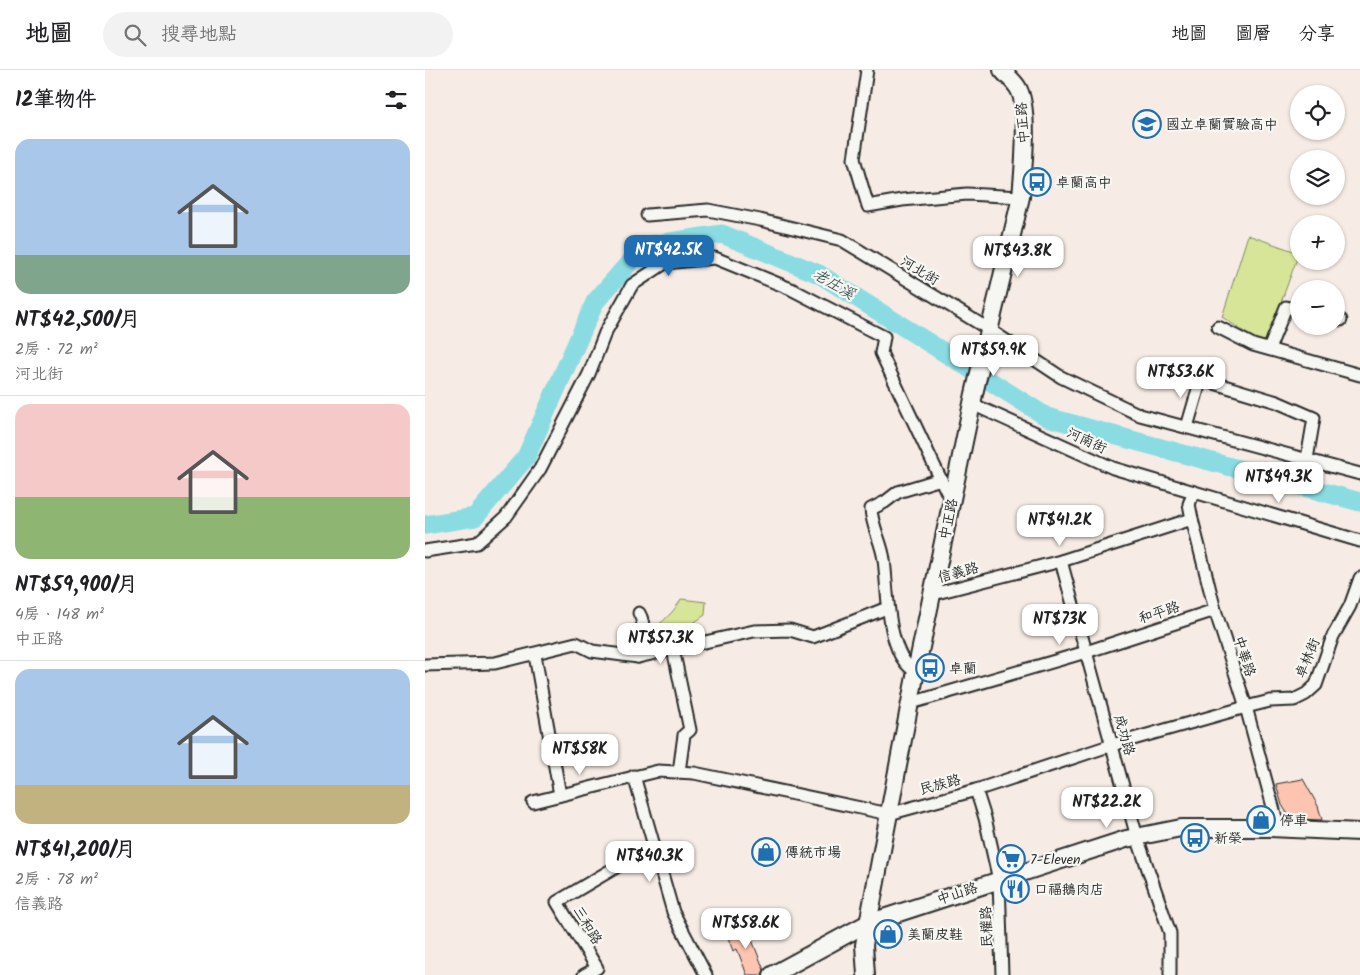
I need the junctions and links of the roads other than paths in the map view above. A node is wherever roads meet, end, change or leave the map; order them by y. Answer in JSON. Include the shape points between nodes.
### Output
{"nodes":[{"id":1,"x":867,"y":70,"type":"edge"},
{"id":2,"x":1002,"y":70,"type":"edge"},
{"id":3,"x":1021,"y":197,"type":"junction"},
{"id":4,"x":647,"y":215,"type":"dead end"},
{"id":5,"x":1290,"y":308,"type":"edge"},
{"id":6,"x":1217,"y":327,"type":"dead end"},
{"id":7,"x":990,"y":330,"type":"junction"},
{"id":8,"x":1269,"y":349,"type":"junction"},
{"id":9,"x":1360,"y":375,"type":"edge"},
{"id":10,"x":973,"y":399,"type":"junction"},
{"id":11,"x":1187,"y":427,"type":"junction"},
{"id":12,"x":1307,"y":459,"type":"junction"},
{"id":13,"x":1360,"y":474,"type":"edge"},
{"id":14,"x":941,"y":479,"type":"junction"},
{"id":15,"x":1195,"y":492,"type":"junction"},
{"id":16,"x":952,"y":503,"type":"junction"},
{"id":17,"x":1192,"y":519,"type":"junction"},
{"id":18,"x":1360,"y":541,"type":"edge"},
{"id":19,"x":425,"y":551,"type":"edge"},
{"id":20,"x":1061,"y":560,"type":"junction"},
{"id":21,"x":1360,"y":578,"type":"edge"},
{"id":22,"x":933,"y":594,"type":"junction"},
{"id":23,"x":887,"y":608,"type":"junction"},
{"id":24,"x":1215,"y":610,"type":"junction"},
{"id":25,"x":639,"y":613,"type":"dead end"},
{"id":26,"x":673,"y":649,"type":"junction"},
{"id":27,"x":1086,"y":652,"type":"junction"},
{"id":28,"x":535,"y":655,"type":"junction"},
{"id":29,"x":638,"y":657,"type":"junction"},
{"id":30,"x":425,"y":665,"type":"edge"},
{"id":31,"x":916,"y":671,"type":"junction"},
{"id":32,"x":911,"y":703,"type":"junction"},
{"id":33,"x":1246,"y":707,"type":"junction"},
{"id":34,"x":1112,"y":745,"type":"junction"},
{"id":35,"x":679,"y":772,"type":"junction"},
{"id":36,"x":634,"y":776,"type":"junction"},
{"id":37,"x":976,"y":790,"type":"junction"},
{"id":38,"x":560,"y":795,"type":"junction"},
{"id":39,"x":533,"y":802,"type":"dead end"},
{"id":40,"x":889,"y":814,"type":"junction"},
{"id":41,"x":1279,"y":829,"type":"junction"},
{"id":42,"x":1360,"y":832,"type":"edge"},
{"id":43,"x":1137,"y":837,"type":"junction"},
{"id":44,"x":652,"y":846,"type":"junction"},
{"id":45,"x":999,"y":880,"type":"junction"},
{"id":46,"x":868,"y":923,"type":"junction"},
{"id":47,"x":584,"y":975,"type":"edge"},
{"id":48,"x":706,"y":975,"type":"edge"},
{"id":49,"x":772,"y":975,"type":"edge"},
{"id":50,"x":866,"y":975,"type":"edge"},
{"id":51,"x":1002,"y":975,"type":"edge"},
{"id":52,"x":1170,"y":975,"type":"edge"}],
"edges":[{"from":1,"to":3,"type":"street","via":[[854,159],[868,206],[967,194]]},
{"from":2,"to":3,"type":"street","name":"中正路","via":[[1019,89],[1023,114]]},
{"from":3,"to":7,"type":"street","name":"中正路"},
{"from":4,"to":7,"type":"street","name":"河北街","via":[[708,210],[842,240]]},
{"from":5,"to":8,"type":"street","via":[[1286,307]]},
{"from":6,"to":8,"type":"street","via":[[1253,345]]},
{"from":7,"to":10,"type":"street","name":"中正路"},
{"from":7,"to":11,"type":"street","name":"河北街","via":[[1061,377],[1140,415]]},
{"from":8,"to":9,"type":"street"},
{"from":10,"to":15,"type":"street","name":"河南街","via":[[1113,468]]},
{"from":10,"to":16,"type":"street","name":"中正路"},
{"from":11,"to":12,"type":"street","name":"河北街"},
{"from":11,"to":12,"type":"street","via":[[1201,379],[1277,402],[1314,418]]},
{"from":12,"to":13,"type":"street","name":"河北街"},
{"from":14,"to":16,"type":"street"},
{"from":14,"to":19,"type":"street","via":[[881,353],[884,336],[791,288],[715,258],[665,263],[632,285],[605,333],[589,374],[540,469],[506,517],[477,544]]},
{"from":14,"to":23,"type":"street","via":[[899,492],[871,509],[884,558]]},
{"from":15,"to":17,"type":"street","name":"中華路","via":[[1189,504]]},
{"from":15,"to":18,"type":"street","name":"河南街"},
{"from":16,"to":22,"type":"street","name":"中正路"},
{"from":17,"to":20,"type":"street","name":"信義路"},
{"from":17,"to":24,"type":"street","name":"中華路"},
{"from":20,"to":22,"type":"street","name":"信義路"},
{"from":20,"to":27,"type":"street","name":"成功路"},
{"from":21,"to":33,"type":"street","name":"卓林街","via":[[1350,606],[1333,636],[1316,685],[1294,700]]},
{"from":22,"to":31,"type":"street","name":"中正路"},
{"from":23,"to":26,"type":"street","via":[[813,637],[790,630],[754,631]]},
{"from":23,"to":31,"type":"street","via":[[902,658]]},
{"from":24,"to":27,"type":"street","name":"和平路"},
{"from":24,"to":33,"type":"street","name":"中華路"},
{"from":25,"to":29,"type":"street","via":[[642,641]]},
{"from":26,"to":29,"type":"street"},
{"from":26,"to":35,"type":"street","via":[[689,730],[684,735]]},
{"from":27,"to":32,"type":"street","name":"和平路"},
{"from":27,"to":34,"type":"street","name":"成功路"},
{"from":28,"to":29,"type":"street","via":[[576,643],[592,651]]},
{"from":28,"to":30,"type":"street","via":[[495,663]]},
{"from":28,"to":38,"type":"street"},
{"from":31,"to":32,"type":"street","name":"中正路"},
{"from":32,"to":40,"type":"street","name":"中正路"},
{"from":33,"to":34,"type":"street","name":"民族路"},
{"from":33,"to":41,"type":"street","name":"中華路"},
{"from":34,"to":37,"type":"street","name":"民族路"},
{"from":34,"to":43,"type":"street","name":"成功路"},
{"from":35,"to":36,"type":"street","name":"民族路","via":[[658,771]]},
{"from":35,"to":40,"type":"street","name":"民族路"},
{"from":36,"to":38,"type":"street","name":"民族路"},
{"from":36,"to":44,"type":"street"},
{"from":37,"to":40,"type":"street","name":"民族路"},
{"from":37,"to":45,"type":"street","name":"民權路"},
{"from":38,"to":39,"type":"street","name":"民族路"},
{"from":40,"to":46,"type":"street","name":"中正路"},
{"from":41,"to":42,"type":"street","name":"中山路"},
{"from":41,"to":43,"type":"street","name":"中山路","via":[[1181,828]]},
{"from":43,"to":45,"type":"street","name":"中山路"},
{"from":43,"to":52,"type":"street","name":"成功路","via":[[1170,933]]},
{"from":44,"to":47,"type":"street","name":"三和路","via":[[557,902],[597,968]]},
{"from":44,"to":48,"type":"street","via":[[673,912]]},
{"from":45,"to":46,"type":"street","name":"中山路"},
{"from":45,"to":51,"type":"street","name":"民權路"},
{"from":46,"to":49,"type":"street","name":"中山路"},
{"from":46,"to":50,"type":"street","name":"中正路","via":[[864,945]]}]}
